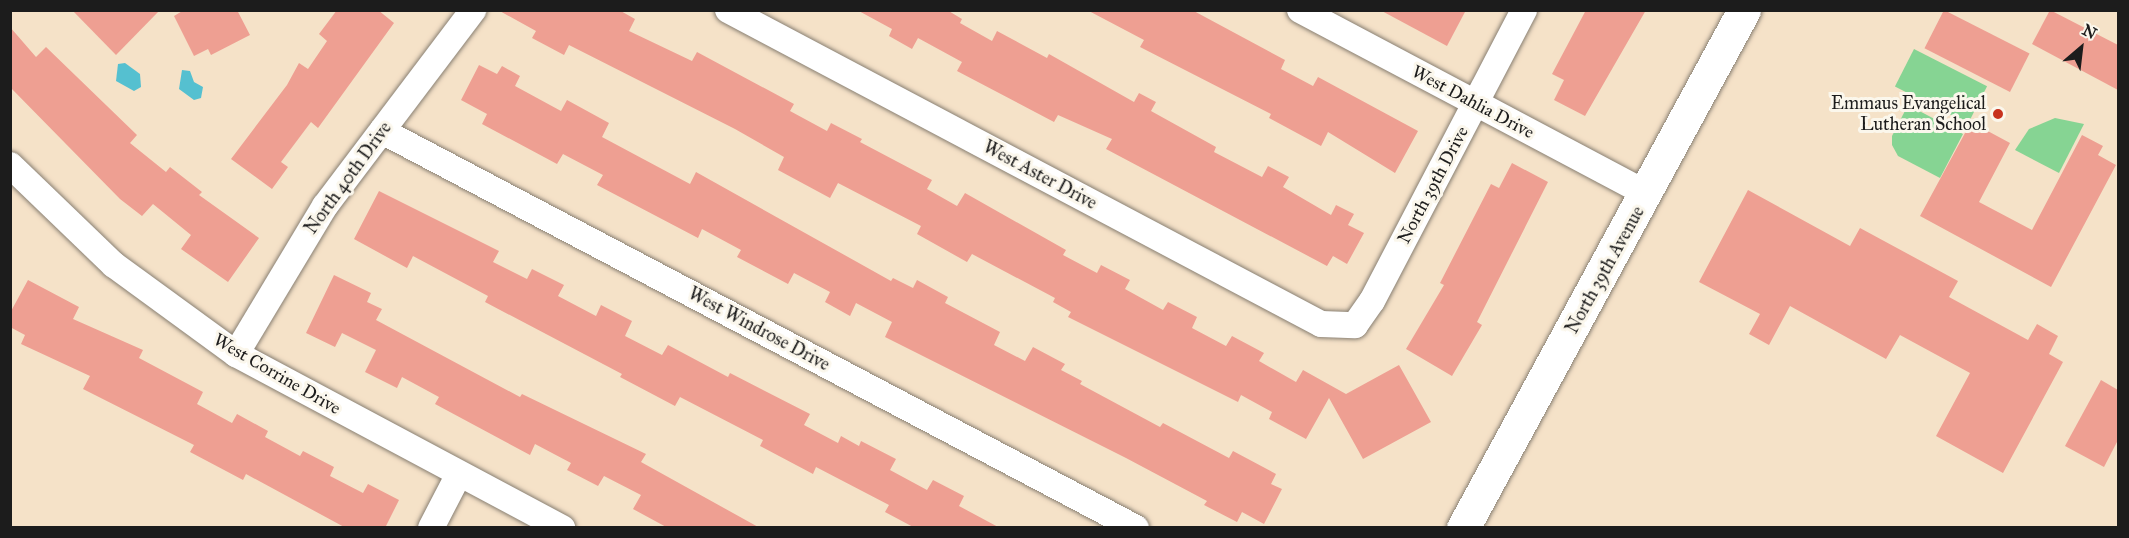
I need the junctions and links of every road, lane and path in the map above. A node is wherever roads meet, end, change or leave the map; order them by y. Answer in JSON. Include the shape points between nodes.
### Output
{"nodes":[{"id":1,"x":473,"y":10,"type":"edge"},
{"id":2,"x":728,"y":10,"type":"edge"},
{"id":3,"x":1300,"y":10,"type":"edge"},
{"id":4,"x":1524,"y":10,"type":"edge"},
{"id":5,"x":1744,"y":10,"type":"edge"},
{"id":6,"x":1476,"y":103,"type":"junction"},
{"id":7,"x":382,"y":131,"type":"junction"},
{"id":8,"x":15,"y":177,"type":"edge"},
{"id":9,"x":1647,"y":194,"type":"junction"},
{"id":10,"x":1355,"y":325,"type":"joint"},
{"id":11,"x":236,"y":354,"type":"junction"},
{"id":12,"x":459,"y":474,"type":"junction"},
{"id":13,"x":431,"y":528,"type":"edge"},
{"id":14,"x":562,"y":528,"type":"edge"},
{"id":15,"x":1136,"y":528,"type":"edge"},
{"id":16,"x":1463,"y":528,"type":"edge"}],
"edges":[{"from":1,"to":7,"type":"street","name":"North 40th Drive"},
{"from":2,"to":10,"type":"street","name":"West Aster Drive","via":[[1321,324]]},
{"from":3,"to":6,"type":"street","name":"West Dahlia Drive"},
{"from":4,"to":6,"type":"street","name":"North 39th Drive"},
{"from":5,"to":9,"type":"street","name":"North 39th Avenue"},
{"from":6,"to":9,"type":"street","name":"West Dahlia Drive"},
{"from":6,"to":10,"type":"street","name":"North 39th Drive","via":[[1372,301]]},
{"from":7,"to":11,"type":"street","name":"North 40th Drive","via":[[325,206]]},
{"from":7,"to":15,"type":"street","name":"West Windrose Drive"},
{"from":8,"to":11,"type":"street","name":"West Corrine Drive","via":[[114,265]]},
{"from":9,"to":16,"type":"street","name":"North 39th Avenue"},
{"from":11,"to":12,"type":"street","name":"West Corrine Drive"},
{"from":12,"to":13,"type":"street"},
{"from":12,"to":14,"type":"street","name":"West Corrine Drive"}]}
